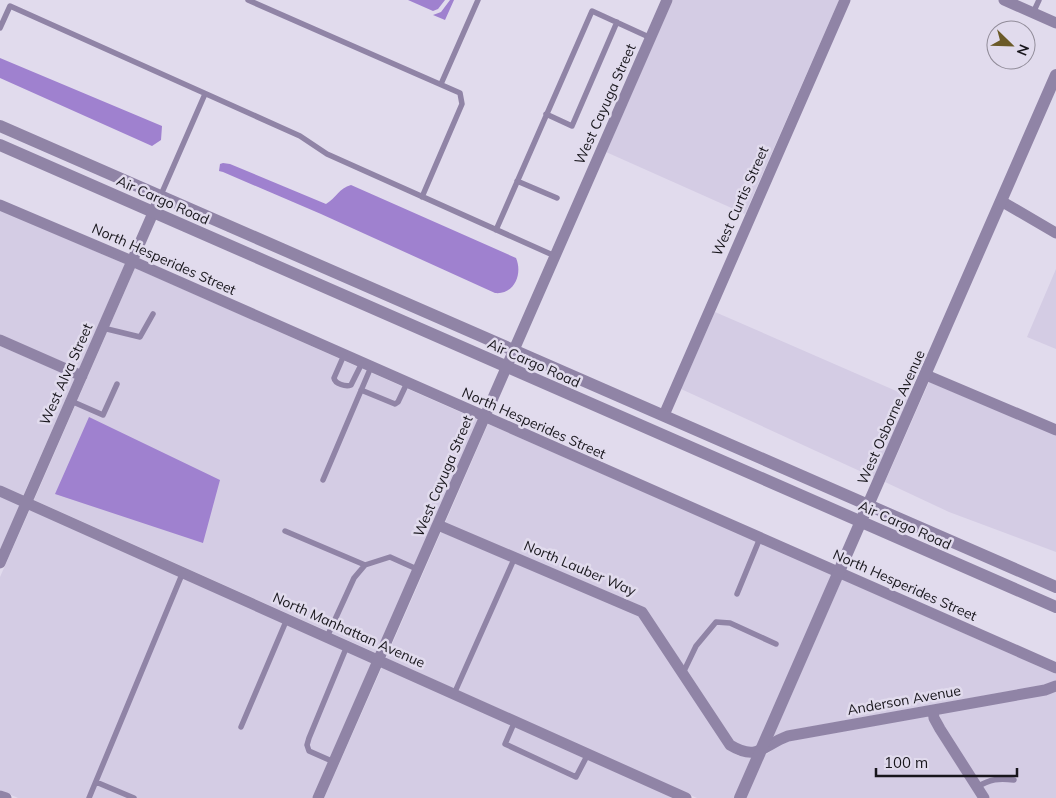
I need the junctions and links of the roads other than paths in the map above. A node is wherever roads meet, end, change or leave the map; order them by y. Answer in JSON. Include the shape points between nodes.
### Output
{"nodes":[{"id":1,"x":248,"y":0,"type":"edge"},
{"id":2,"x":478,"y":0,"type":"edge"},
{"id":3,"x":667,"y":0,"type":"edge"},
{"id":4,"x":845,"y":0,"type":"edge"},
{"id":5,"x":1004,"y":0,"type":"edge"},
{"id":6,"x":1039,"y":0,"type":"edge"},
{"id":7,"x":1033,"y":13,"type":"junction"},
{"id":8,"x":617,"y":22,"type":"junction"},
{"id":9,"x":1056,"y":22,"type":"edge"},
{"id":10,"x":0,"y":28,"type":"edge"},
{"id":11,"x":651,"y":38,"type":"junction"},
{"id":12,"x":1056,"y":76,"type":"edge"},
{"id":13,"x":441,"y":84,"type":"junction"},
{"id":14,"x":205,"y":94,"type":"junction"},
{"id":15,"x":546,"y":114,"type":"junction"},
{"id":16,"x":0,"y":126,"type":"edge"},
{"id":17,"x":0,"y":145,"type":"edge"},
{"id":18,"x":517,"y":181,"type":"junction"},
{"id":19,"x":160,"y":197,"type":"junction"},
{"id":20,"x":422,"y":197,"type":"junction"},
{"id":21,"x":557,"y":198,"type":"dead end"},
{"id":22,"x":1001,"y":201,"type":"junction"},
{"id":23,"x":0,"y":205,"type":"edge"},
{"id":24,"x":154,"y":212,"type":"junction"},
{"id":25,"x":496,"y":230,"type":"junction"},
{"id":26,"x":1056,"y":233,"type":"edge"},
{"id":27,"x":554,"y":256,"type":"junction"},
{"id":28,"x":132,"y":261,"type":"junction"},
{"id":29,"x":153,"y":314,"type":"dead end"},
{"id":30,"x":103,"y":328,"type":"junction"},
{"id":31,"x":0,"y":340,"type":"edge"},
{"id":32,"x":514,"y":350,"type":"junction"},
{"id":33,"x":344,"y":355,"type":"junction"},
{"id":34,"x":366,"y":365,"type":"junction"},
{"id":35,"x":506,"y":368,"type":"junction"},
{"id":36,"x":926,"y":375,"type":"junction"},
{"id":37,"x":82,"y":376,"type":"junction"},
{"id":38,"x":407,"y":383,"type":"junction"},
{"id":39,"x":117,"y":384,"type":"dead end"},
{"id":40,"x":361,"y":390,"type":"junction"},
{"id":41,"x":71,"y":401,"type":"junction"},
{"id":42,"x":664,"y":415,"type":"junction"},
{"id":43,"x":484,"y":417,"type":"junction"},
{"id":44,"x":1056,"y":430,"type":"edge"},
{"id":45,"x":323,"y":480,"type":"dead end"},
{"id":46,"x":0,"y":491,"type":"edge"},
{"id":47,"x":27,"y":502,"type":"junction"},
{"id":48,"x":869,"y":505,"type":"junction"},
{"id":49,"x":861,"y":522,"type":"junction"},
{"id":50,"x":438,"y":525,"type":"junction"},
{"id":51,"x":285,"y":531,"type":"dead end"},
{"id":52,"x":760,"y":538,"type":"junction"},
{"id":53,"x":515,"y":557,"type":"junction"},
{"id":54,"x":0,"y":563,"type":"edge"},
{"id":55,"x":365,"y":565,"type":"junction"},
{"id":56,"x":419,"y":570,"type":"junction"},
{"id":57,"x":183,"y":572,"type":"junction"},
{"id":58,"x":839,"y":572,"type":"junction"},
{"id":59,"x":1056,"y":587,"type":"edge"},
{"id":60,"x":737,"y":594,"type":"dead end"},
{"id":61,"x":1056,"y":607,"type":"edge"},
{"id":62,"x":287,"y":619,"type":"junction"},
{"id":63,"x":327,"y":637,"type":"junction"},
{"id":64,"x":776,"y":644,"type":"dead end"},
{"id":65,"x":347,"y":646,"type":"junction"},
{"id":66,"x":379,"y":660,"type":"junction"},
{"id":67,"x":1056,"y":668,"type":"edge"},
{"id":68,"x":682,"y":673,"type":"junction"},
{"id":69,"x":1056,"y":686,"type":"edge"},
{"id":70,"x":454,"y":694,"type":"junction"},
{"id":71,"x":933,"y":710,"type":"junction"},
{"id":72,"x":515,"y":721,"type":"junction"},
{"id":73,"x":241,"y":728,"type":"dead end"},
{"id":74,"x":760,"y":752,"type":"junction"},
{"id":75,"x":588,"y":754,"type":"junction"},
{"id":76,"x":334,"y":762,"type":"junction"},
{"id":77,"x":1014,"y":780,"type":"dead end"},
{"id":78,"x":96,"y":782,"type":"junction"},
{"id":79,"x":977,"y":787,"type":"junction"},
{"id":80,"x":0,"y":796,"type":"edge"},
{"id":81,"x":6,"y":798,"type":"edge"},
{"id":82,"x":89,"y":798,"type":"edge"},
{"id":83,"x":134,"y":798,"type":"edge"},
{"id":84,"x":318,"y":798,"type":"edge"},
{"id":85,"x":686,"y":798,"type":"edge"},
{"id":86,"x":740,"y":798,"type":"edge"},
{"id":87,"x":984,"y":798,"type":"edge"}],
"edges":[{"from":1,"to":13,"type":"lane"},
{"from":2,"to":13,"type":"lane"},
{"from":3,"to":11,"type":"street","name":"West Cayuga Street"},
{"from":4,"to":42,"type":"street","name":"West Curtis Street"},
{"from":5,"to":7,"type":"street"},
{"from":6,"to":7,"type":"lane"},
{"from":7,"to":9,"type":"street"},
{"from":8,"to":11,"type":"lane"},
{"from":8,"to":15,"type":"lane","via":[[592,11]]},
{"from":8,"to":15,"type":"lane","via":[[572,126]]},
{"from":10,"to":14,"type":"lane","via":[[10,6]]},
{"from":11,"to":27,"type":"street","name":"West Cayuga Street"},
{"from":12,"to":22,"type":"street","name":"West Osborne Avenue"},
{"from":13,"to":20,"type":"lane","via":[[460,93],[462,104]]},
{"from":14,"to":19,"type":"lane"},
{"from":14,"to":20,"type":"lane","via":[[300,136],[327,154]]},
{"from":15,"to":18,"type":"lane"},
{"from":16,"to":19,"type":"street","name":"Air Cargo Road"},
{"from":17,"to":24,"type":"street","name":"Air Cargo Road"},
{"from":18,"to":21,"type":"lane"},
{"from":18,"to":25,"type":"lane"},
{"from":19,"to":24,"type":"street","name":"West Alva Street"},
{"from":19,"to":32,"type":"street","name":"Air Cargo Road"},
{"from":20,"to":25,"type":"lane"},
{"from":22,"to":26,"type":"street"},
{"from":22,"to":36,"type":"street","name":"West Osborne Avenue"},
{"from":23,"to":28,"type":"street","name":"North Hesperides Street"},
{"from":24,"to":28,"type":"street","name":"West Alva Street"},
{"from":24,"to":35,"type":"street","name":"Air Cargo Road"},
{"from":25,"to":27,"type":"lane"},
{"from":27,"to":32,"type":"street","name":"West Cayuga Street"},
{"from":28,"to":30,"type":"street","name":"West Alva Street"},
{"from":28,"to":33,"type":"street","name":"North Hesperides Street"},
{"from":29,"to":30,"type":"lane","via":[[140,337]]},
{"from":30,"to":37,"type":"street","name":"West Alva Street"},
{"from":31,"to":37,"type":"street"},
{"from":32,"to":35,"type":"street","name":"West Cayuga Street"},
{"from":32,"to":42,"type":"street","name":"Air Cargo Road"},
{"from":33,"to":34,"type":"street","name":"North Hesperides Street"},
{"from":33,"to":34,"type":"lane","via":[[334,378],[336,382],[351,385]]},
{"from":34,"to":38,"type":"street","name":"North Hesperides Street"},
{"from":34,"to":40,"type":"lane"},
{"from":35,"to":43,"type":"street","name":"West Cayuga Street"},
{"from":35,"to":49,"type":"street","name":"Air Cargo Road"},
{"from":36,"to":44,"type":"street"},
{"from":36,"to":48,"type":"street","name":"West Osborne Avenue"},
{"from":37,"to":41,"type":"street","name":"West Alva Street"},
{"from":38,"to":40,"type":"lane","via":[[395,404]]},
{"from":38,"to":43,"type":"street","name":"North Hesperides Street"},
{"from":39,"to":41,"type":"lane","via":[[103,415]]},
{"from":40,"to":45,"type":"lane"},
{"from":41,"to":47,"type":"street","name":"West Alva Street"},
{"from":42,"to":48,"type":"street","name":"Air Cargo Road"},
{"from":43,"to":50,"type":"street","name":"West Cayuga Street"},
{"from":43,"to":52,"type":"street","name":"North Hesperides Street"},
{"from":46,"to":47,"type":"street","name":"North Manhattan Avenue"},
{"from":47,"to":54,"type":"street","name":"West Alva Street"},
{"from":47,"to":57,"type":"street","name":"North Manhattan Avenue"},
{"from":48,"to":49,"type":"street","name":"West Osborne Avenue"},
{"from":48,"to":59,"type":"street","name":"Air Cargo Road"},
{"from":49,"to":58,"type":"street","name":"West Osborne Avenue"},
{"from":49,"to":61,"type":"street","name":"Air Cargo Road"},
{"from":50,"to":53,"type":"street","name":"North Lauber Way"},
{"from":50,"to":56,"type":"street","name":"West Cayuga Street"},
{"from":51,"to":55,"type":"lane"},
{"from":52,"to":58,"type":"street","name":"North Hesperides Street"},
{"from":52,"to":60,"type":"lane"},
{"from":53,"to":68,"type":"street","name":"North Lauber Way","via":[[642,612]]},
{"from":53,"to":70,"type":"lane"},
{"from":55,"to":56,"type":"lane","via":[[390,557]]},
{"from":55,"to":63,"type":"lane","via":[[354,578]]},
{"from":56,"to":66,"type":"street","name":"West Cayuga Street"},
{"from":57,"to":62,"type":"street","name":"North Manhattan Avenue"},
{"from":57,"to":78,"type":"lane"},
{"from":58,"to":67,"type":"street","name":"North Hesperides Street"},
{"from":58,"to":74,"type":"street","name":"West Osborne Avenue"},
{"from":62,"to":63,"type":"street","name":"North Manhattan Avenue"},
{"from":62,"to":73,"type":"lane"},
{"from":63,"to":65,"type":"street","name":"North Manhattan Avenue"},
{"from":64,"to":68,"type":"lane","via":[[730,623],[716,622],[696,646]]},
{"from":65,"to":66,"type":"street","name":"North Manhattan Avenue"},
{"from":65,"to":76,"type":"lane","via":[[307,746],[310,751]]},
{"from":66,"to":70,"type":"street","name":"North Manhattan Avenue"},
{"from":66,"to":76,"type":"street","name":"West Cayuga Street"},
{"from":68,"to":74,"type":"street","name":"North Lauber Way","via":[[730,746],[742,752]]},
{"from":69,"to":71,"type":"street","name":"Anderson Avenue"},
{"from":70,"to":72,"type":"street","name":"North Manhattan Avenue"},
{"from":71,"to":74,"type":"street","name":"Anderson Avenue","via":[[788,736]]},
{"from":71,"to":79,"type":"street","via":[[940,729]]},
{"from":72,"to":75,"type":"street","name":"North Manhattan Avenue"},
{"from":72,"to":75,"type":"lane","via":[[505,744],[567,773],[576,777]]},
{"from":74,"to":86,"type":"street","name":"West Osborne Avenue"},
{"from":75,"to":85,"type":"street","name":"North Manhattan Avenue"},
{"from":76,"to":84,"type":"street","name":"West Cayuga Street"},
{"from":77,"to":79,"type":"lane","via":[[991,780]]},
{"from":78,"to":82,"type":"lane"},
{"from":78,"to":83,"type":"lane"},
{"from":79,"to":87,"type":"street"},
{"from":80,"to":81,"type":"street"}]}
